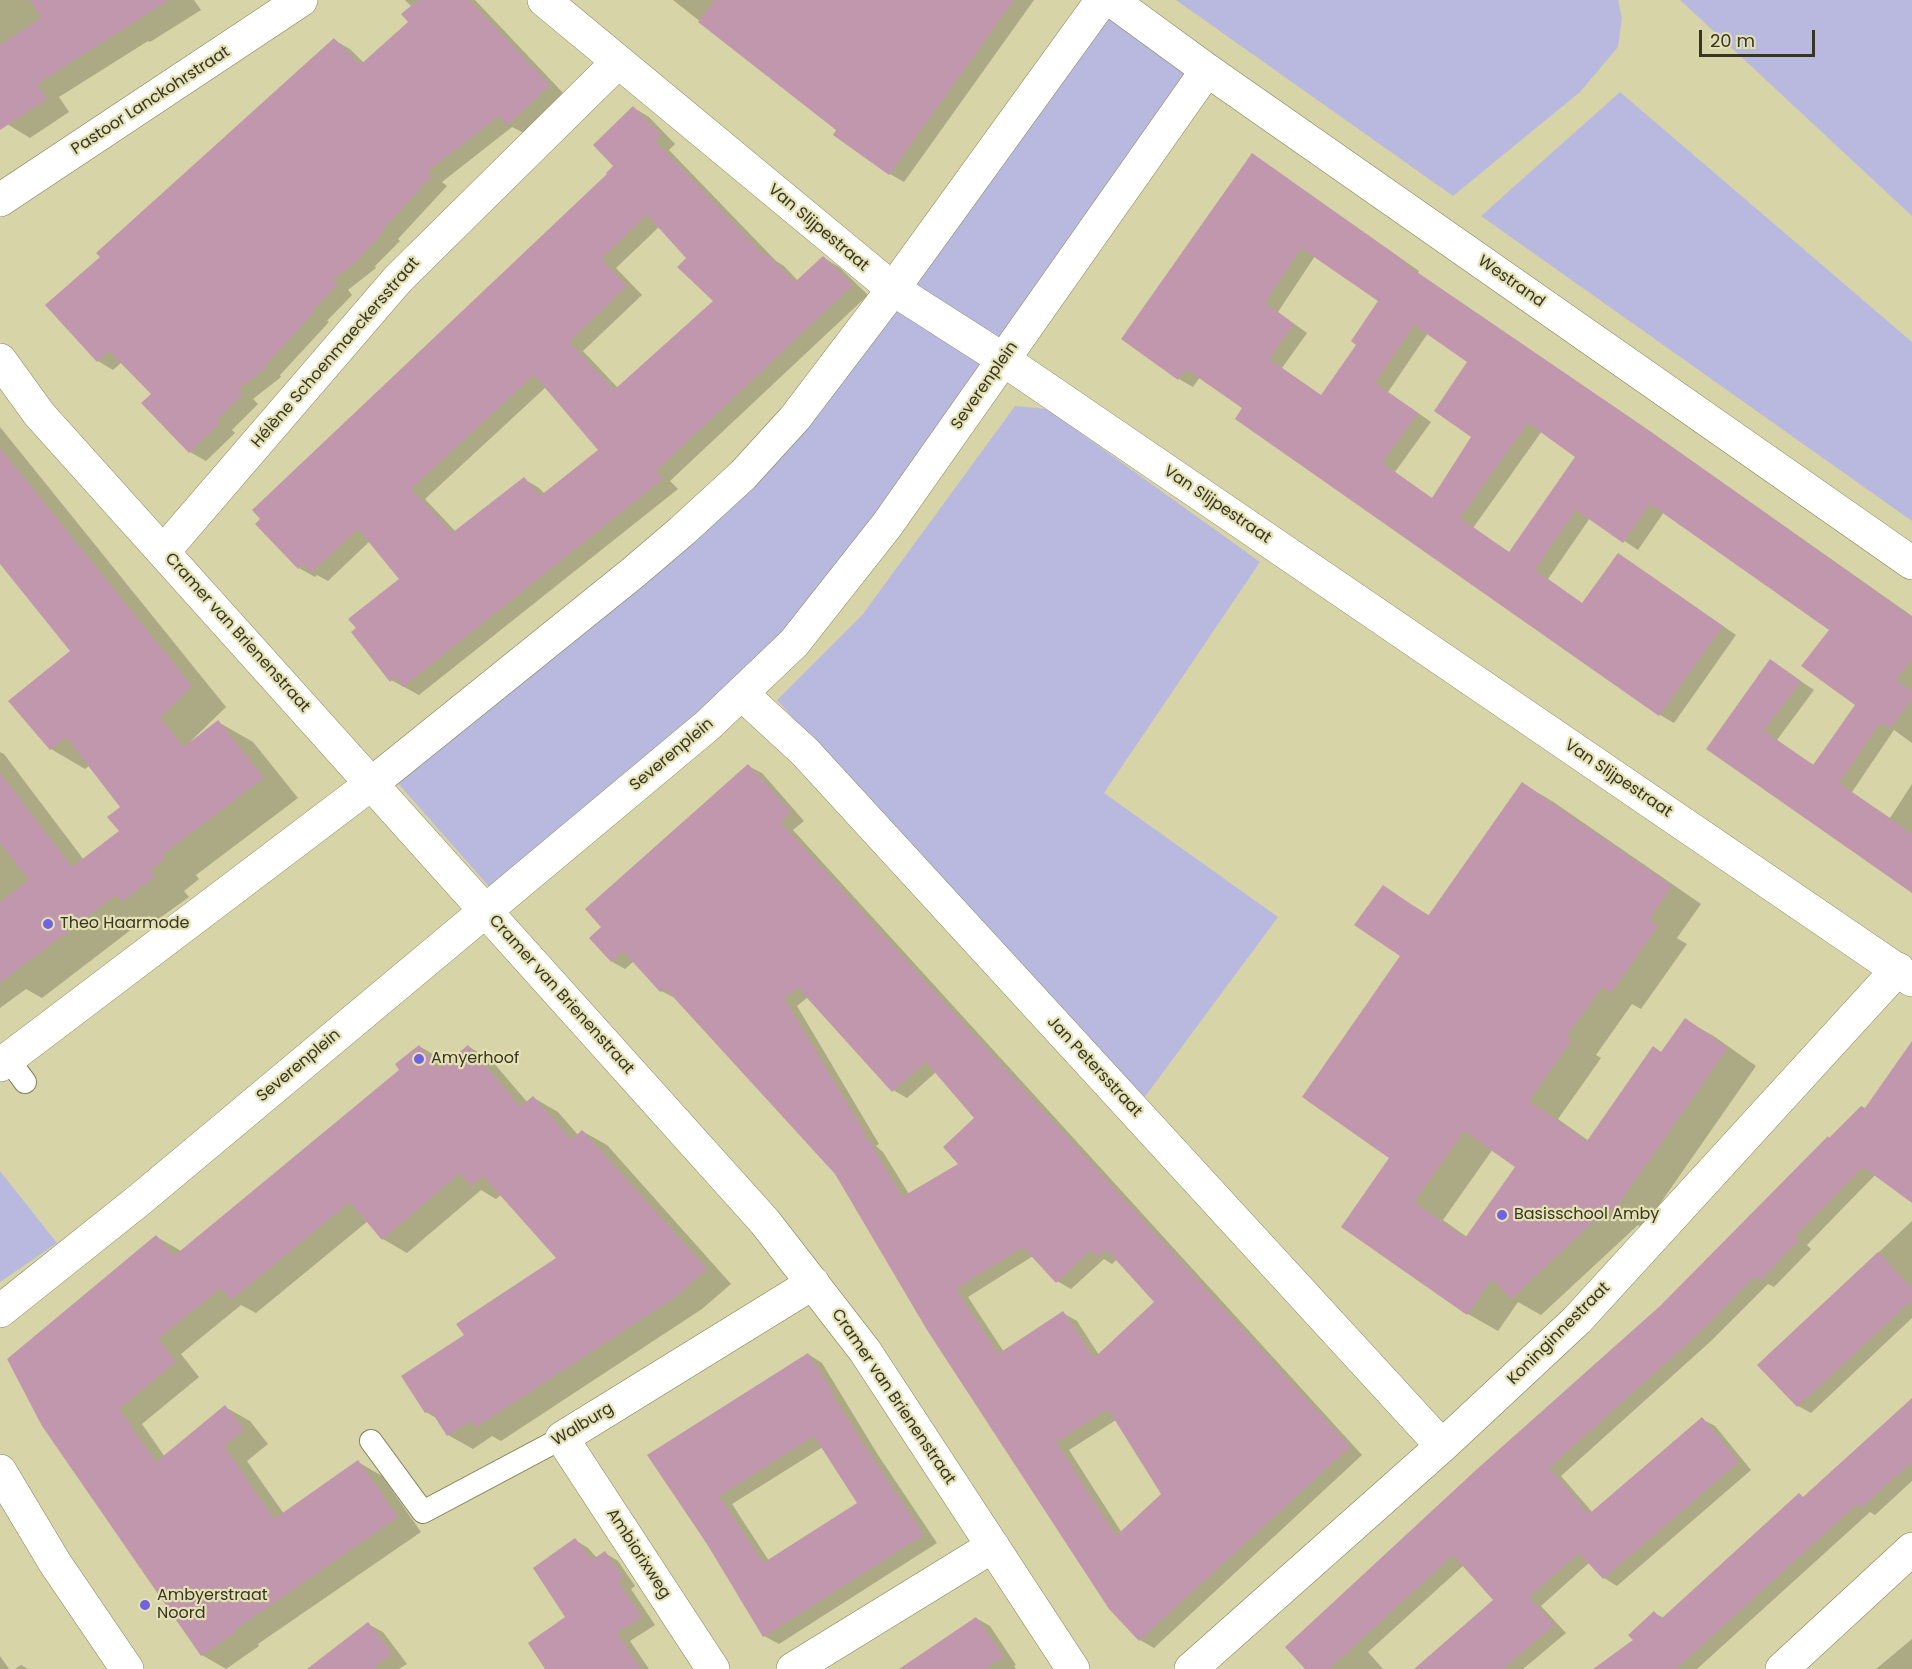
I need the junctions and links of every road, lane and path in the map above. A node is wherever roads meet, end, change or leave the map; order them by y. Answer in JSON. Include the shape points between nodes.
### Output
{"nodes":[{"id":1,"x":301,"y":0,"type":"edge"},
{"id":2,"x":544,"y":0,"type":"edge"},
{"id":3,"x":1102,"y":0,"type":"edge"},
{"id":4,"x":1111,"y":0,"type":"edge"},
{"id":5,"x":618,"y":63,"type":"junction"},
{"id":6,"x":1207,"y":70,"type":"junction"},
{"id":7,"x":0,"y":200,"type":"edge"},
{"id":8,"x":892,"y":290,"type":"junction"},
{"id":9,"x":0,"y":360,"type":"edge"},
{"id":10,"x":1004,"y":360,"type":"junction"},
{"id":11,"x":164,"y":551,"type":"junction"},
{"id":12,"x":1912,"y":563,"type":"edge"},
{"id":13,"x":742,"y":694,"type":"junction"},
{"id":14,"x":370,"y":784,"type":"junction"},
{"id":15,"x":484,"y":911,"type":"junction"},
{"id":16,"x":1905,"y":975,"type":"edge"},
{"id":17,"x":11,"y":1069,"type":"edge"},
{"id":18,"x":813,"y":1283,"type":"junction"},
{"id":19,"x":0,"y":1311,"type":"edge"},
{"id":20,"x":562,"y":1438,"type":"junction"},
{"id":21,"x":371,"y":1441,"type":"dead end"},
{"id":22,"x":1442,"y":1446,"type":"junction"},
{"id":23,"x":0,"y":1471,"type":"edge"},
{"id":24,"x":993,"y":1546,"type":"junction"},
{"id":25,"x":1912,"y":1549,"type":"edge"},
{"id":26,"x":127,"y":1669,"type":"edge"},
{"id":27,"x":713,"y":1669,"type":"edge"},
{"id":28,"x":793,"y":1669,"type":"edge"},
{"id":29,"x":1073,"y":1669,"type":"edge"},
{"id":30,"x":1191,"y":1669,"type":"edge"},
{"id":31,"x":1782,"y":1669,"type":"edge"}],
"edges":[{"from":1,"to":7,"type":"street","name":"Pastoor Lanckohrstraat"},
{"from":2,"to":5,"type":"street","name":"Van Slijpestraat"},
{"from":3,"to":8,"type":"street"},
{"from":4,"to":6,"type":"street","name":"Westrand"},
{"from":5,"to":8,"type":"street","name":"Van Slijpestraat"},
{"from":5,"to":11,"type":"street","name":"Hélène Schoenmaeckersstraat","via":[[398,279]]},
{"from":6,"to":10,"type":"street","name":"Severenplein"},
{"from":6,"to":12,"type":"street","name":"Westrand"},
{"from":8,"to":10,"type":"street","name":"Van Slijpestraat"},
{"from":8,"to":14,"type":"street","via":[[795,418],[743,475],[634,572]]},
{"from":9,"to":11,"type":"street","name":"Cramer van Brienenstraat","via":[[39,414]]},
{"from":10,"to":13,"type":"street","name":"Severenplein","via":[[887,525],[794,643]]},
{"from":10,"to":16,"type":"street","name":"Van Slijpestraat"},
{"from":11,"to":14,"type":"street","name":"Cramer van Brienenstraat"},
{"from":13,"to":15,"type":"street","name":"Severenplein"},
{"from":13,"to":22,"type":"street","name":"Jan Petersstraat","via":[[806,752]]},
{"from":14,"to":15,"type":"street","name":"Cramer van Brienenstraat"},
{"from":14,"to":17,"type":"street"},
{"from":15,"to":18,"type":"street","name":"Cramer van Brienenstraat","via":[[751,1205]]},
{"from":15,"to":19,"type":"street","name":"Severenplein","via":[[132,1195]]},
{"from":16,"to":22,"type":"street","name":"Koninginnestraat","via":[[1577,1320]]},
{"from":18,"to":20,"type":"street","name":"Walburg"},
{"from":18,"to":24,"type":"street","name":"Cramer van Brienenstraat","via":[[865,1350]]},
{"from":20,"to":21,"type":"lane","name":"Walburg","via":[[423,1512]]},
{"from":20,"to":27,"type":"street","name":"Ambiorixweg"},
{"from":22,"to":30,"type":"street","name":"Koninginnestraat"},
{"from":23,"to":26,"type":"street","via":[[55,1563]]},
{"from":24,"to":28,"type":"street"},
{"from":24,"to":29,"type":"street","name":"Cramer van Brienenstraat"},
{"from":25,"to":31,"type":"street"}]}
